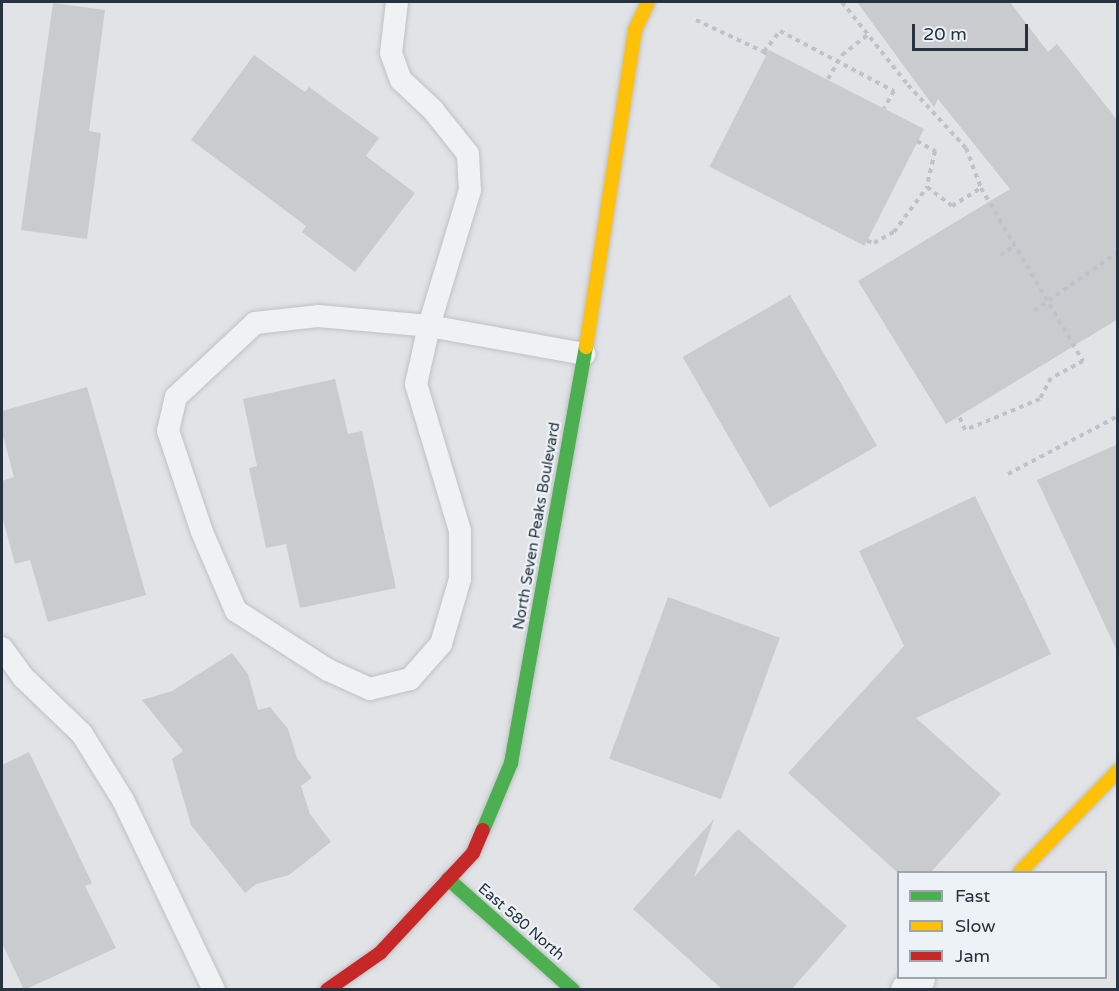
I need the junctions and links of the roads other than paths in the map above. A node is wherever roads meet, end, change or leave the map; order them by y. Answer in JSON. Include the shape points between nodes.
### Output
{"nodes":[{"id":1,"x":397,"y":2,"type":"edge"},
{"id":2,"x":648,"y":2,"type":"edge"},
{"id":3,"x":429,"y":326,"type":"junction"},
{"id":4,"x":585,"y":354,"type":"junction"},
{"id":5,"x":2,"y":648,"type":"edge"},
{"id":6,"x":1118,"y":771,"type":"edge"},
{"id":7,"x":1022,"y":871,"type":"edge"},
{"id":8,"x":448,"y":879,"type":"junction"},
{"id":9,"x":214,"y":990,"type":"edge"},
{"id":10,"x":327,"y":990,"type":"edge"},
{"id":11,"x":573,"y":990,"type":"edge"}],
"edges":[{"from":1,"to":3,"type":"lane","via":[[391,53],[401,80],[433,110],[468,154],[470,190]]},
{"from":2,"to":4,"type":"street","name":"North Seven Peaks Boulevard","via":[[635,30],[607,189]]},
{"from":3,"to":3,"type":"lane","via":[[318,316],[255,323],[176,397],[168,431],[202,532],[236,611],[328,670],[370,689],[411,679],[441,644],[460,579],[459,531],[416,384]]},
{"from":3,"to":4,"type":"lane"},
{"from":4,"to":8,"type":"street","name":"North Seven Peaks Boulevard","via":[[511,763],[472,853]]},
{"from":5,"to":9,"type":"lane","via":[[24,678],[82,734],[118,790]]},
{"from":6,"to":7,"type":"street"},
{"from":8,"to":10,"type":"street","name":"North Seven Peaks Boulevard","via":[[380,953]]},
{"from":8,"to":11,"type":"street","name":"East 580 North"}]}
